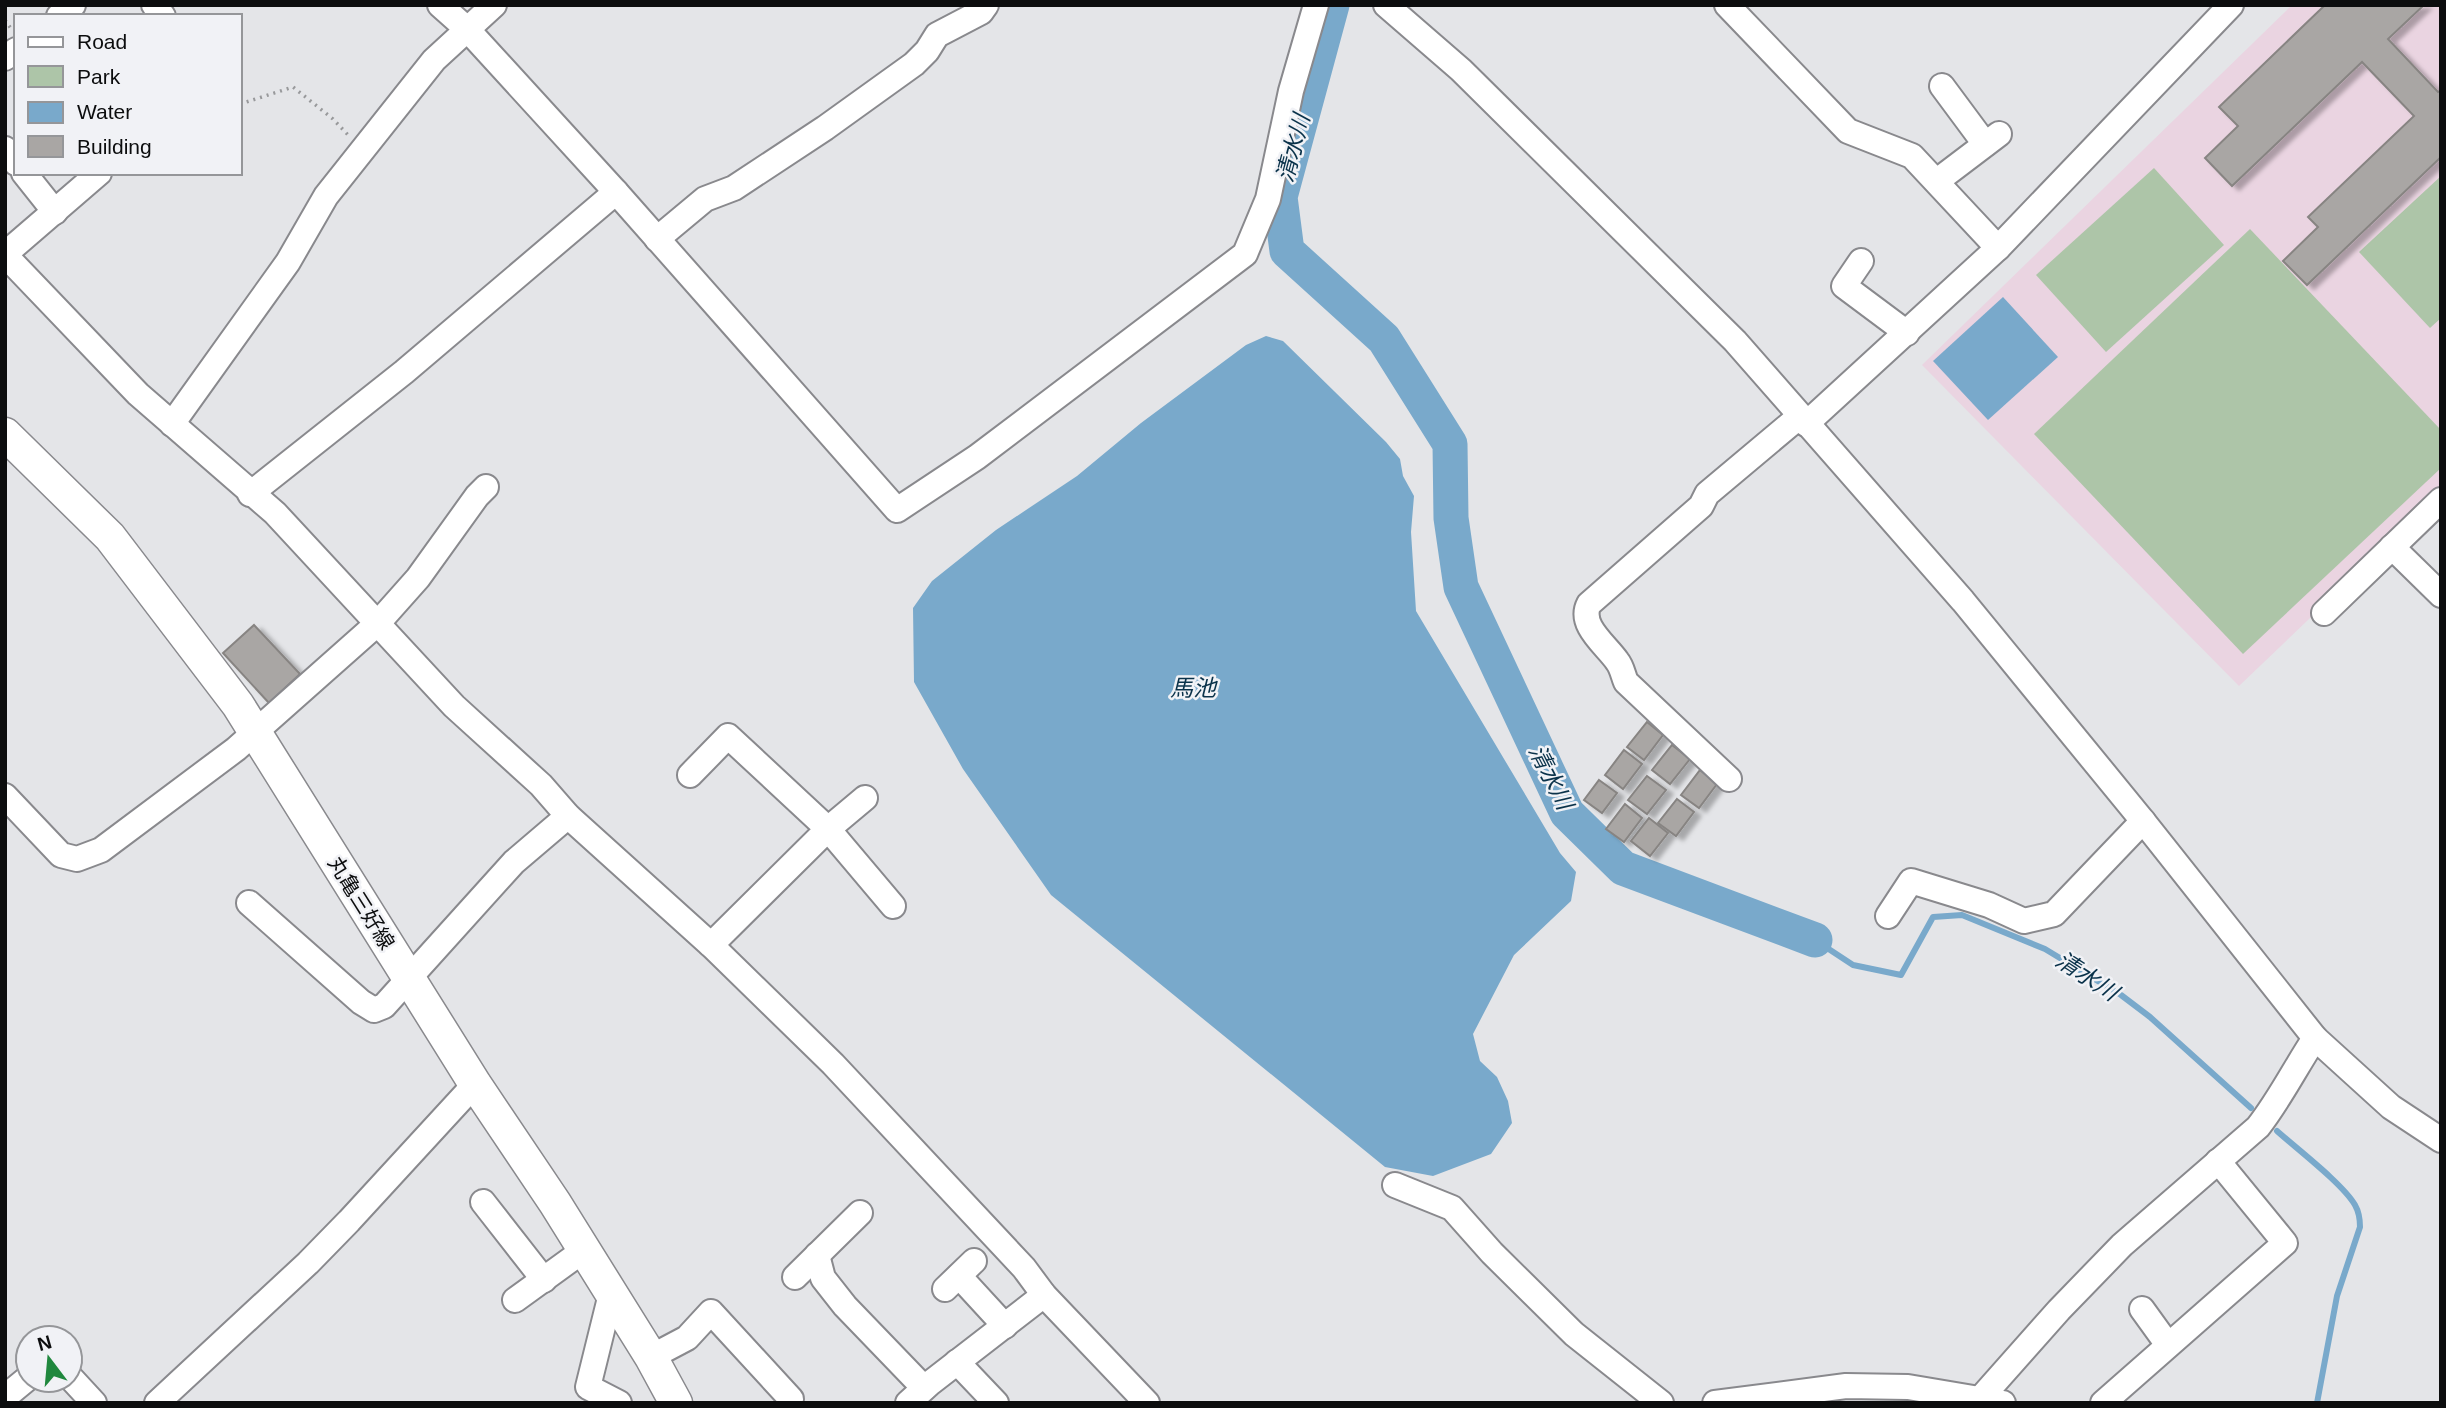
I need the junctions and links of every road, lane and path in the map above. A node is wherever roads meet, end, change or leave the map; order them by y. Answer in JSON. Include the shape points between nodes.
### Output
{"nodes":[{"id":1,"x":440,"y":5,"type":"edge"},
{"id":2,"x":494,"y":5,"type":"edge"},
{"id":3,"x":986,"y":5,"type":"edge"},
{"id":4,"x":1316,"y":5,"type":"edge"},
{"id":5,"x":1386,"y":5,"type":"edge"},
{"id":6,"x":1727,"y":5,"type":"edge"},
{"id":7,"x":2231,"y":5,"type":"edge"},
{"id":8,"x":467,"y":29,"type":"junction"},
{"id":9,"x":1942,"y":86,"type":"dead end"},
{"id":10,"x":242,"y":103,"type":"edge"},
{"id":11,"x":362,"y":149,"type":"junction"},
{"id":12,"x":26,"y":175,"type":"edge"},
{"id":13,"x":97,"y":175,"type":"edge"},
{"id":14,"x":1937,"y":181,"type":"junction"},
{"id":15,"x":617,"y":192,"type":"junction"},
{"id":16,"x":55,"y":212,"type":"junction"},
{"id":17,"x":657,"y":239,"type":"junction"},
{"id":18,"x":1998,"y":248,"type":"junction"},
{"id":19,"x":5,"y":255,"type":"edge"},
{"id":20,"x":1861,"y":261,"type":"dead end"},
{"id":21,"x":1907,"y":332,"type":"junction"},
{"id":22,"x":1803,"y":420,"type":"junction"},
{"id":23,"x":172,"y":424,"type":"junction"},
{"id":24,"x":5,"y":433,"type":"edge"},
{"id":25,"x":486,"y":487,"type":"dead end"},
{"id":26,"x":250,"y":494,"type":"junction"},
{"id":27,"x":2441,"y":500,"type":"edge"},
{"id":28,"x":2392,"y":547,"type":"junction"},
{"id":29,"x":2441,"y":595,"type":"edge"},
{"id":30,"x":2324,"y":613,"type":"dead end"},
{"id":31,"x":378,"y":624,"type":"junction"},
{"id":32,"x":254,"y":732,"type":"junction"},
{"id":33,"x":690,"y":775,"type":"dead end"},
{"id":34,"x":1728,"y":779,"type":"dead end"},
{"id":35,"x":5,"y":796,"type":"edge"},
{"id":36,"x":865,"y":798,"type":"dead end"},
{"id":37,"x":568,"y":816,"type":"junction"},
{"id":38,"x":2143,"y":821,"type":"junction"},
{"id":39,"x":828,"y":829,"type":"junction"},
{"id":40,"x":249,"y":903,"type":"dead end"},
{"id":41,"x":892,"y":906,"type":"dead end"},
{"id":42,"x":1888,"y":916,"type":"dead end"},
{"id":43,"x":711,"y":945,"type":"junction"},
{"id":44,"x":409,"y":979,"type":"junction"},
{"id":45,"x":2315,"y":1038,"type":"junction"},
{"id":46,"x":475,"y":1084,"type":"junction"},
{"id":47,"x":2441,"y":1140,"type":"edge"},
{"id":48,"x":2218,"y":1161,"type":"junction"},
{"id":49,"x":1395,"y":1185,"type":"dead end"},
{"id":50,"x":484,"y":1202,"type":"dead end"},
{"id":51,"x":860,"y":1213,"type":"dead end"},
{"id":52,"x":584,"y":1250,"type":"junction"},
{"id":53,"x":817,"y":1255,"type":"junction"},
{"id":54,"x":959,"y":1276,"type":"dead end"},
{"id":55,"x":795,"y":1277,"type":"dead end"},
{"id":56,"x":544,"y":1280,"type":"junction"},
{"id":57,"x":611,"y":1294,"type":"junction"},
{"id":58,"x":1044,"y":1295,"type":"junction"},
{"id":59,"x":515,"y":1300,"type":"dead end"},
{"id":60,"x":2142,"y":1309,"type":"dead end"},
{"id":61,"x":1005,"y":1325,"type":"junction"},
{"id":62,"x":2168,"y":1345,"type":"junction"},
{"id":63,"x":651,"y":1357,"type":"junction"},
{"id":64,"x":957,"y":1362,"type":"junction"},
{"id":65,"x":916,"y":1395,"type":"edge"},
{"id":66,"x":791,"y":1399,"type":"dead end"},
{"id":67,"x":1977,"y":1400,"type":"edge"},
{"id":68,"x":157,"y":1403,"type":"edge"},
{"id":69,"x":619,"y":1403,"type":"edge"},
{"id":70,"x":676,"y":1403,"type":"edge"},
{"id":71,"x":996,"y":1403,"type":"edge"},
{"id":72,"x":1147,"y":1403,"type":"edge"},
{"id":73,"x":1661,"y":1403,"type":"edge"},
{"id":74,"x":1715,"y":1403,"type":"edge"},
{"id":75,"x":2103,"y":1403,"type":"edge"}],
"edges":[{"from":1,"to":8,"type":"street"},
{"from":2,"to":8,"type":"street"},
{"from":3,"to":17,"type":"street","via":[[937,35],[914,64],[825,128],[734,188],[705,199]]},
{"from":4,"to":17,"type":"street","via":[[1291,91],[1268,200],[1245,254],[977,457],[897,510]]},
{"from":5,"to":22,"type":"street","via":[[1461,70],[1637,241],[1735,341]]},
{"from":6,"to":14,"type":"street","via":[[1848,131],[1912,156]]},
{"from":7,"to":18,"type":"street"},
{"from":8,"to":11,"type":"street","via":[[434,60]]},
{"from":8,"to":15,"type":"street"},
{"from":9,"to":14,"type":"street","via":[[1992,139]]},
{"from":10,"to":11,"type":"path","via":[[293,87]]},
{"from":11,"to":23,"type":"street"},
{"from":12,"to":16,"type":"street"},
{"from":13,"to":16,"type":"street"},
{"from":14,"to":18,"type":"street"},
{"from":15,"to":17,"type":"street"},
{"from":15,"to":26,"type":"street","via":[[404,372]]},
{"from":16,"to":19,"type":"street"},
{"from":18,"to":21,"type":"street"},
{"from":19,"to":23,"type":"street"},
{"from":20,"to":21,"type":"street","via":[[1844,286]]},
{"from":21,"to":22,"type":"street"},
{"from":22,"to":34,"type":"street","via":[[1707,494],[1701,506],[1585,612],[1587,624],[1620,664],[1626,682]]},
{"from":22,"to":38,"type":"street","via":[[1963,601]]},
{"from":23,"to":26,"type":"street"},
{"from":24,"to":32,"type":"main road","name":"丸亀三好線","via":[[110,537]]},
{"from":25,"to":31,"type":"street"},
{"from":26,"to":31,"type":"street","via":[[275,513]]},
{"from":27,"to":28,"type":"street"},
{"from":28,"to":29,"type":"street"},
{"from":28,"to":30,"type":"street"},
{"from":31,"to":32,"type":"street"},
{"from":31,"to":37,"type":"street","via":[[454,706],[541,785]]},
{"from":32,"to":35,"type":"street","via":[[101,850],[77,859],[61,855]]},
{"from":32,"to":44,"type":"main road","name":"丸亀三好線"},
{"from":33,"to":39,"type":"street","via":[[729,737]]},
{"from":36,"to":39,"type":"street"},
{"from":37,"to":43,"type":"street"},
{"from":37,"to":44,"type":"street","via":[[514,862]]},
{"from":38,"to":42,"type":"street","via":[[2054,914],[2024,920],[1911,881]]},
{"from":38,"to":45,"type":"street"},
{"from":39,"to":41,"type":"street"},
{"from":39,"to":43,"type":"street"},
{"from":40,"to":44,"type":"street","via":[[374,1010],[384,1006]]},
{"from":43,"to":58,"type":"street","via":[[833,1064]]},
{"from":44,"to":46,"type":"main road","name":"丸亀三好線"},
{"from":45,"to":47,"type":"street","via":[[2391,1107]]},
{"from":45,"to":48,"type":"street","via":[[2264,1119]]},
{"from":46,"to":52,"type":"main road","name":"丸亀三好線"},
{"from":46,"to":68,"type":"street","via":[[333,1238]]},
{"from":48,"to":62,"type":"street","via":[[2285,1243]]},
{"from":48,"to":67,"type":"street","via":[[2122,1245]]},
{"from":49,"to":73,"type":"street","via":[[1452,1208],[1574,1334]]},
{"from":50,"to":56,"type":"street"},
{"from":51,"to":53,"type":"street"},
{"from":52,"to":56,"type":"street"},
{"from":52,"to":57,"type":"main road","name":"丸亀三好線"},
{"from":53,"to":55,"type":"street"},
{"from":53,"to":65,"type":"street","via":[[823,1278]]},
{"from":54,"to":61,"type":"street"},
{"from":56,"to":59,"type":"street"},
{"from":57,"to":63,"type":"main road","name":"丸亀三好線"},
{"from":57,"to":69,"type":"street","via":[[588,1387]]},
{"from":58,"to":61,"type":"street"},
{"from":58,"to":72,"type":"street"},
{"from":60,"to":62,"type":"street"},
{"from":61,"to":64,"type":"street"},
{"from":62,"to":75,"type":"street"},
{"from":63,"to":66,"type":"street","via":[[687,1338],[711,1312],[742,1330]]},
{"from":63,"to":70,"type":"main road","name":"丸亀三好線"},
{"from":64,"to":65,"type":"street"},
{"from":64,"to":71,"type":"street"},
{"from":67,"to":74,"type":"street","via":[[1908,1387],[1846,1386]]}]}
